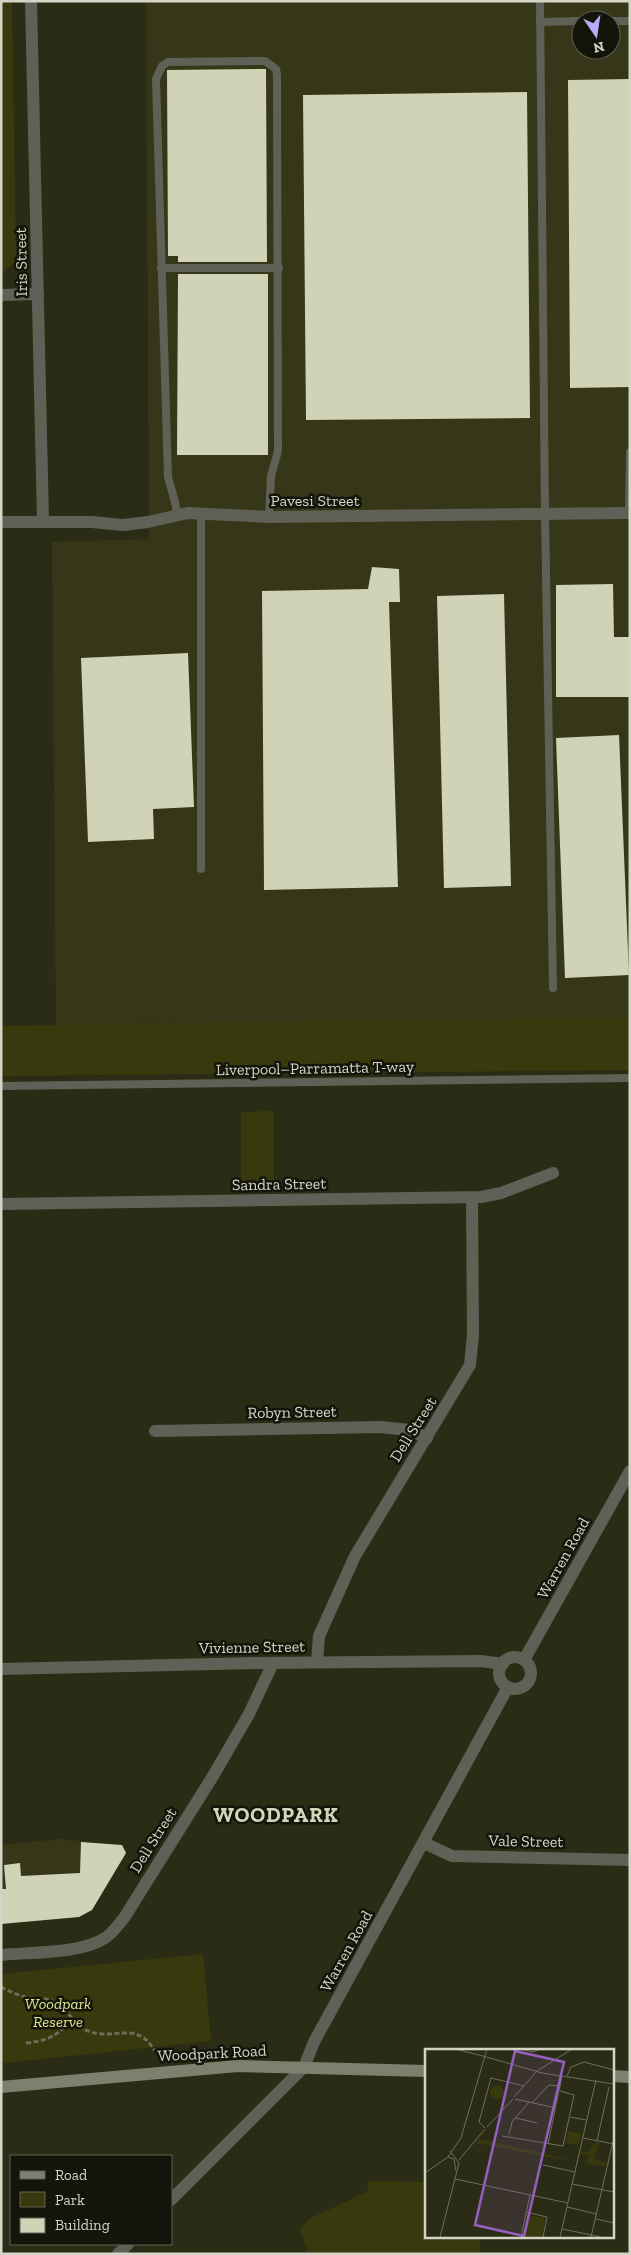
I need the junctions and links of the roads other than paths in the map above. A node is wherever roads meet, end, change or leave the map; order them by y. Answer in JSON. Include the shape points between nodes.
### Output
{"nodes":[{"id":1,"x":31,"y":1,"type":"edge"},
{"id":2,"x":540,"y":1,"type":"edge"},
{"id":3,"x":571,"y":21,"type":"edge"},
{"id":4,"x":540,"y":22,"type":"junction"},
{"id":5,"x":161,"y":268,"type":"junction"},
{"id":6,"x":279,"y":268,"type":"junction"},
{"id":7,"x":38,"y":294,"type":"junction"},
{"id":8,"x":1,"y":295,"type":"edge"},
{"id":9,"x":630,"y":452,"type":"edge"},
{"id":10,"x":201,"y":513,"type":"junction"},
{"id":11,"x":544,"y":514,"type":"junction"},
{"id":12,"x":629,"y":514,"type":"edge"},
{"id":13,"x":176,"y":515,"type":"junction"},
{"id":14,"x":269,"y":517,"type":"junction"},
{"id":15,"x":43,"y":521,"type":"junction"},
{"id":16,"x":1,"y":522,"type":"edge"},
{"id":17,"x":201,"y":869,"type":"dead end"},
{"id":18,"x":553,"y":988,"type":"dead end"},
{"id":19,"x":630,"y":1078,"type":"edge"},
{"id":20,"x":1,"y":1086,"type":"edge"},
{"id":21,"x":553,"y":1173,"type":"dead end"},
{"id":22,"x":472,"y":1198,"type":"junction"},
{"id":23,"x":1,"y":1204,"type":"edge"},
{"id":24,"x":155,"y":1431,"type":"dead end"},
{"id":25,"x":427,"y":1438,"type":"junction"},
{"id":26,"x":630,"y":1471,"type":"edge"},
{"id":27,"x":524,"y":1660,"type":"junction"},
{"id":28,"x":317,"y":1662,"type":"junction"},
{"id":29,"x":273,"y":1663,"type":"junction"},
{"id":30,"x":503,"y":1664,"type":"junction"},
{"id":31,"x":1,"y":1669,"type":"edge"},
{"id":32,"x":508,"y":1687,"type":"junction"},
{"id":33,"x":424,"y":1843,"type":"junction"},
{"id":34,"x":630,"y":1860,"type":"edge"},
{"id":35,"x":1,"y":1955,"type":"edge"},
{"id":36,"x":304,"y":2067,"type":"junction"},
{"id":37,"x":425,"y":2071,"type":"edge"},
{"id":38,"x":614,"y":2076,"type":"edge"},
{"id":39,"x":630,"y":2077,"type":"edge"},
{"id":40,"x":1,"y":2087,"type":"edge"},
{"id":41,"x":172,"y":2199,"type":"edge"},
{"id":42,"x":127,"y":2245,"type":"edge"},
{"id":43,"x":118,"y":2254,"type":"edge"}],
"edges":[{"from":1,"to":7,"type":"street","name":"Iris Street"},
{"from":2,"to":4,"type":"lane"},
{"from":3,"to":4,"type":"lane"},
{"from":4,"to":11,"type":"lane"},
{"from":5,"to":6,"type":"lane"},
{"from":5,"to":6,"type":"lane","via":[[155,87],[162,66],[176,61],[260,61],[276,69]]},
{"from":5,"to":13,"type":"lane","via":[[168,477],[176,502]]},
{"from":6,"to":14,"type":"lane","via":[[278,451],[270,476]]},
{"from":7,"to":8,"type":"street"},
{"from":7,"to":15,"type":"street","name":"Iris Street"},
{"from":9,"to":12,"type":"lane"},
{"from":10,"to":13,"type":"street","name":"Pavesi Street"},
{"from":10,"to":14,"type":"street","name":"Pavesi Street"},
{"from":10,"to":17,"type":"lane"},
{"from":11,"to":12,"type":"street","name":"Pavesi Street"},
{"from":11,"to":14,"type":"street","name":"Pavesi Street"},
{"from":11,"to":18,"type":"lane"},
{"from":13,"to":15,"type":"street","name":"Pavesi Street","via":[[123,525]]},
{"from":15,"to":16,"type":"street","name":"Pavesi Street"},
{"from":19,"to":20,"type":"lane","name":"Liverpool–Parramatta T-way"},
{"from":21,"to":22,"type":"street","name":"Sandra Street","via":[[501,1193]]},
{"from":22,"to":23,"type":"street","name":"Sandra Street"},
{"from":22,"to":25,"type":"street","name":"Dell Street","via":[[472,1354],[465,1377]]},
{"from":24,"to":25,"type":"street","name":"Robyn Street","via":[[380,1427],[410,1430]]},
{"from":25,"to":28,"type":"street","name":"Dell Street","via":[[355,1556],[319,1636]]},
{"from":26,"to":27,"type":"street","name":"Warren Road"},
{"from":27,"to":30,"type":"street","via":[[511,1658]]},
{"from":27,"to":32,"type":"street","via":[[530,1669],[530,1680],[522,1688]]},
{"from":28,"to":29,"type":"street","name":"Vivienne Street"},
{"from":28,"to":30,"type":"street","name":"Vivienne Street"},
{"from":29,"to":31,"type":"street","name":"Vivienne Street"},
{"from":29,"to":35,"type":"street","name":"Dell Street","via":[[249,1714],[213,1776],[112,1932],[93,1944]]},
{"from":30,"to":32,"type":"street","via":[[500,1677]]},
{"from":32,"to":33,"type":"street","name":"Warren Road"},
{"from":33,"to":34,"type":"street","name":"Vale Street","via":[[452,1856]]},
{"from":33,"to":36,"type":"street","name":"Warren Road","via":[[314,2042]]},
{"from":36,"to":37,"type":"main road","name":"Woodpark Road"},
{"from":36,"to":40,"type":"main road","name":"Woodpark Road","via":[[238,2066]]},
{"from":36,"to":41,"type":"street","name":"Warren Road"},
{"from":38,"to":39,"type":"main road"},
{"from":42,"to":43,"type":"street"}]}
